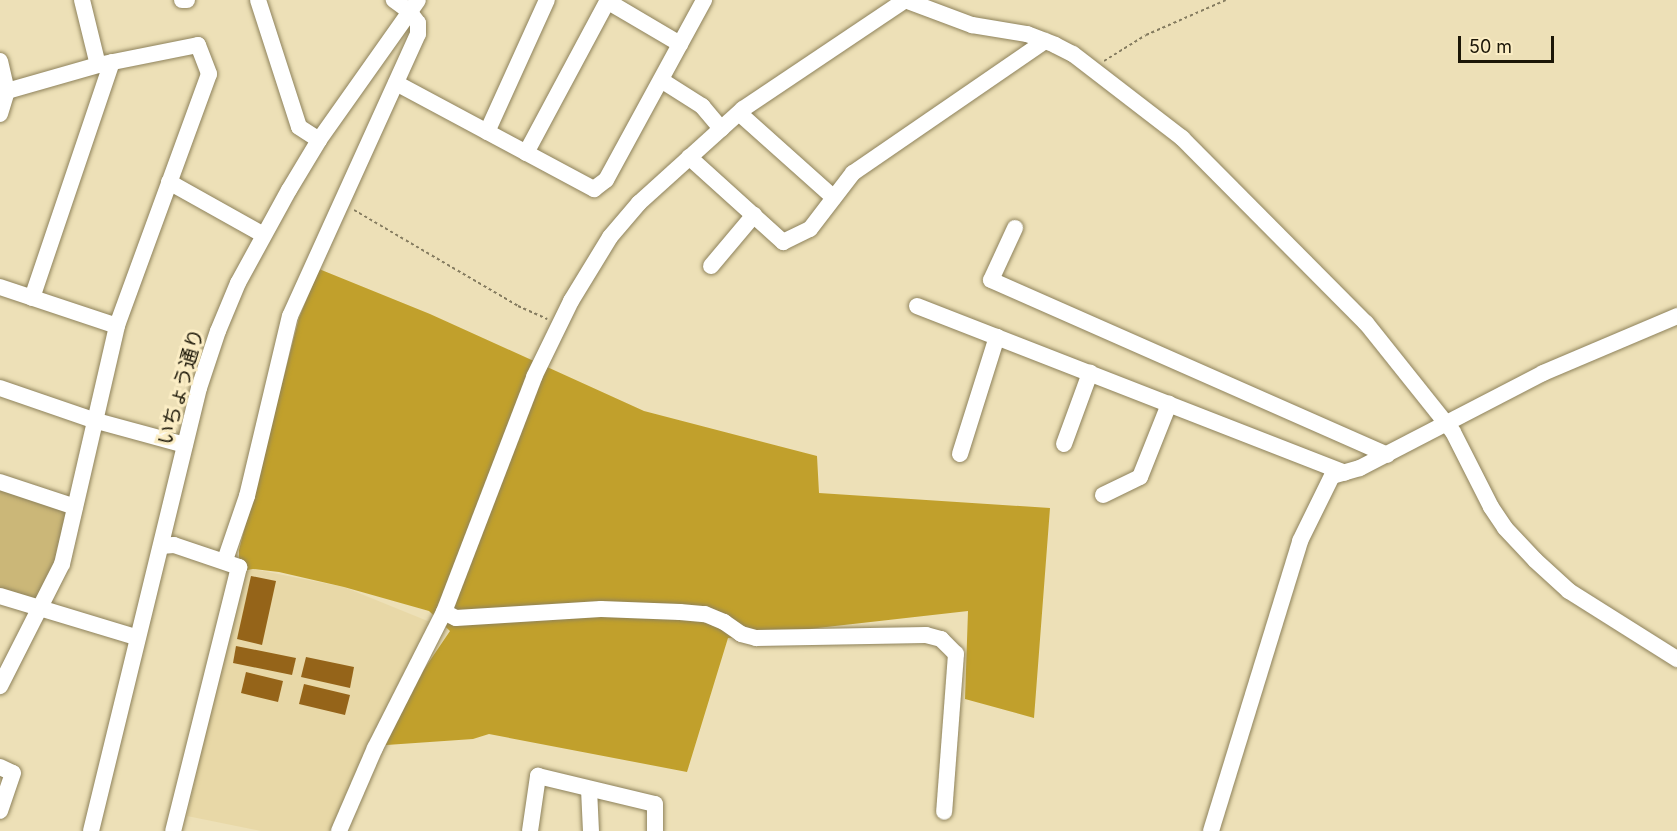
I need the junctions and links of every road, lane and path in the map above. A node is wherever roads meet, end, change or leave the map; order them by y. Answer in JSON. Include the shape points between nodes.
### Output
{"nodes":[{"id":1,"x":82,"y":0,"type":"edge"},
{"id":2,"x":182,"y":0,"type":"edge"},
{"id":3,"x":187,"y":0,"type":"edge"},
{"id":4,"x":258,"y":0,"type":"edge"},
{"id":5,"x":394,"y":0,"type":"edge"},
{"id":6,"x":547,"y":0,"type":"edge"},
{"id":7,"x":704,"y":0,"type":"edge"},
{"id":8,"x":905,"y":0,"type":"edge"},
{"id":9,"x":1226,"y":0,"type":"edge"},
{"id":10,"x":608,"y":1,"type":"edge"},
{"id":11,"x":413,"y":6,"type":"edge"},
{"id":12,"x":1045,"y":41,"type":"junction"},
{"id":13,"x":680,"y":44,"type":"junction"},
{"id":14,"x":0,"y":61,"type":"edge"},
{"id":15,"x":105,"y":64,"type":"junction"},
{"id":16,"x":1091,"y":68,"type":"junction"},
{"id":17,"x":660,"y":80,"type":"junction"},
{"id":18,"x":396,"y":82,"type":"junction"},
{"id":19,"x":4,"y":92,"type":"edge"},
{"id":20,"x":738,"y":113,"type":"junction"},
{"id":21,"x":0,"y":114,"type":"edge"},
{"id":22,"x":720,"y":129,"type":"junction"},
{"id":23,"x":487,"y":132,"type":"junction"},
{"id":24,"x":319,"y":140,"type":"junction"},
{"id":25,"x":526,"y":153,"type":"junction"},
{"id":26,"x":689,"y":157,"type":"junction"},
{"id":27,"x":169,"y":182,"type":"junction"},
{"id":28,"x":834,"y":198,"type":"junction"},
{"id":29,"x":341,"y":202,"type":"junction"},
{"id":30,"x":754,"y":215,"type":"junction"},
{"id":31,"x":1015,"y":228,"type":"dead end"},
{"id":32,"x":262,"y":234,"type":"junction"},
{"id":33,"x":711,"y":266,"type":"dead end"},
{"id":34,"x":0,"y":287,"type":"edge"},
{"id":35,"x":32,"y":298,"type":"junction"},
{"id":36,"x":917,"y":306,"type":"dead end"},
{"id":37,"x":1677,"y":316,"type":"edge"},
{"id":38,"x":560,"y":325,"type":"junction"},
{"id":39,"x":117,"y":326,"type":"junction"},
{"id":40,"x":997,"y":337,"type":"junction"},
{"id":41,"x":1090,"y":373,"type":"junction"},
{"id":42,"x":0,"y":387,"type":"edge"},
{"id":43,"x":1169,"y":404,"type":"junction"},
{"id":44,"x":93,"y":420,"type":"junction"},
{"id":45,"x":1447,"y":425,"type":"junction"},
{"id":46,"x":1064,"y":444,"type":"dead end"},
{"id":47,"x":185,"y":445,"type":"junction"},
{"id":48,"x":960,"y":454,"type":"dead end"},
{"id":49,"x":1387,"y":455,"type":"junction"},
{"id":50,"x":1345,"y":472,"type":"junction"},
{"id":51,"x":0,"y":482,"type":"edge"},
{"id":52,"x":1103,"y":495,"type":"dead end"},
{"id":53,"x":75,"y":507,"type":"junction"},
{"id":54,"x":161,"y":546,"type":"junction"},
{"id":55,"x":225,"y":560,"type":"junction"},
{"id":56,"x":0,"y":596,"type":"edge"},
{"id":57,"x":39,"y":609,"type":"junction"},
{"id":58,"x":444,"y":612,"type":"junction"},
{"id":59,"x":136,"y":637,"type":"junction"},
{"id":60,"x":1677,"y":659,"type":"edge"},
{"id":61,"x":0,"y":686,"type":"edge"},
{"id":62,"x":0,"y":767,"type":"edge"},
{"id":63,"x":589,"y":789,"type":"junction"},
{"id":64,"x":0,"y":811,"type":"edge"},
{"id":65,"x":944,"y":812,"type":"dead end"},
{"id":66,"x":92,"y":831,"type":"edge"},
{"id":67,"x":173,"y":831,"type":"edge"},
{"id":68,"x":339,"y":831,"type":"edge"},
{"id":69,"x":530,"y":831,"type":"edge"},
{"id":70,"x":591,"y":831,"type":"edge"},
{"id":71,"x":655,"y":831,"type":"edge"},
{"id":72,"x":1210,"y":831,"type":"edge"}],
"edges":[{"from":1,"to":15,"type":"street"},
{"from":2,"to":3,"type":"street"},
{"from":4,"to":24,"type":"street","via":[[299,127]]},
{"from":5,"to":11,"type":"street"},
{"from":6,"to":23,"type":"street"},
{"from":7,"to":13,"type":"street"},
{"from":8,"to":12,"type":"street","via":[[972,24]]},
{"from":8,"to":20,"type":"street"},
{"from":9,"to":16,"type":"path","via":[[1146,35]]},
{"from":10,"to":13,"type":"street"},
{"from":10,"to":25,"type":"street"},
{"from":11,"to":18,"type":"street","via":[[418,34]]},
{"from":11,"to":24,"type":"street","name":"いちょう通り"},
{"from":12,"to":16,"type":"street"},
{"from":12,"to":28,"type":"street","via":[[853,173]]},
{"from":13,"to":17,"type":"street"},
{"from":14,"to":19,"type":"street"},
{"from":15,"to":19,"type":"street"},
{"from":15,"to":27,"type":"street","via":[[198,45],[209,74]]},
{"from":15,"to":35,"type":"street"},
{"from":16,"to":45,"type":"street","via":[[1182,138],[1366,323]]},
{"from":17,"to":22,"type":"street","via":[[702,106]]},
{"from":17,"to":25,"type":"street","via":[[606,180],[594,189]]},
{"from":18,"to":23,"type":"street"},
{"from":18,"to":29,"type":"street"},
{"from":19,"to":21,"type":"street"},
{"from":20,"to":22,"type":"street"},
{"from":20,"to":28,"type":"street"},
{"from":22,"to":26,"type":"street"},
{"from":23,"to":25,"type":"street"},
{"from":24,"to":32,"type":"street","name":"いちょう通り"},
{"from":26,"to":30,"type":"street"},
{"from":26,"to":38,"type":"street","via":[[639,203],[610,237]]},
{"from":27,"to":32,"type":"street"},
{"from":27,"to":39,"type":"street"},
{"from":28,"to":30,"type":"street","via":[[810,229],[783,242]]},
{"from":29,"to":38,"type":"path","via":[[518,306]]},
{"from":29,"to":55,"type":"street","via":[[290,316],[247,496]]},
{"from":30,"to":33,"type":"street"},
{"from":31,"to":49,"type":"street","via":[[991,280]]},
{"from":32,"to":47,"type":"street","name":"いちょう通り","via":[[218,331],[198,388]]},
{"from":34,"to":35,"type":"street"},
{"from":35,"to":39,"type":"street"},
{"from":36,"to":40,"type":"street"},
{"from":37,"to":45,"type":"street","via":[[1543,374]]},
{"from":38,"to":58,"type":"street","via":[[534,377]]},
{"from":39,"to":44,"type":"street"},
{"from":40,"to":41,"type":"street"},
{"from":40,"to":48,"type":"street"},
{"from":41,"to":43,"type":"street"},
{"from":41,"to":46,"type":"street"},
{"from":42,"to":44,"type":"street"},
{"from":43,"to":50,"type":"street"},
{"from":43,"to":52,"type":"street","via":[[1140,477]]},
{"from":44,"to":47,"type":"street"},
{"from":44,"to":53,"type":"street"},
{"from":45,"to":49,"type":"street"},
{"from":45,"to":60,"type":"street","via":[[1505,528],[1535,560],[1569,591]]},
{"from":47,"to":54,"type":"street","name":"いちょう通り"},
{"from":49,"to":50,"type":"street"},
{"from":50,"to":72,"type":"street","via":[[1332,476],[1300,541]]},
{"from":51,"to":53,"type":"street"},
{"from":53,"to":57,"type":"street","via":[[62,564]]},
{"from":54,"to":55,"type":"street","via":[[174,545]]},
{"from":54,"to":59,"type":"street","name":"いちょう通り"},
{"from":55,"to":67,"type":"street","via":[[239,567]]},
{"from":56,"to":57,"type":"street"},
{"from":57,"to":59,"type":"street"},
{"from":57,"to":61,"type":"street"},
{"from":58,"to":65,"type":"street","via":[[456,618],[601,609],[680,612],[705,614],[756,638],[915,635],[941,639],[956,654]]},
{"from":58,"to":68,"type":"street","via":[[375,748]]},
{"from":59,"to":66,"type":"street","name":"いちょう通り"},
{"from":62,"to":64,"type":"street","via":[[13,773]]},
{"from":63,"to":69,"type":"street","via":[[538,776]]},
{"from":63,"to":70,"type":"street"},
{"from":63,"to":71,"type":"street","via":[[655,804]]}]}
